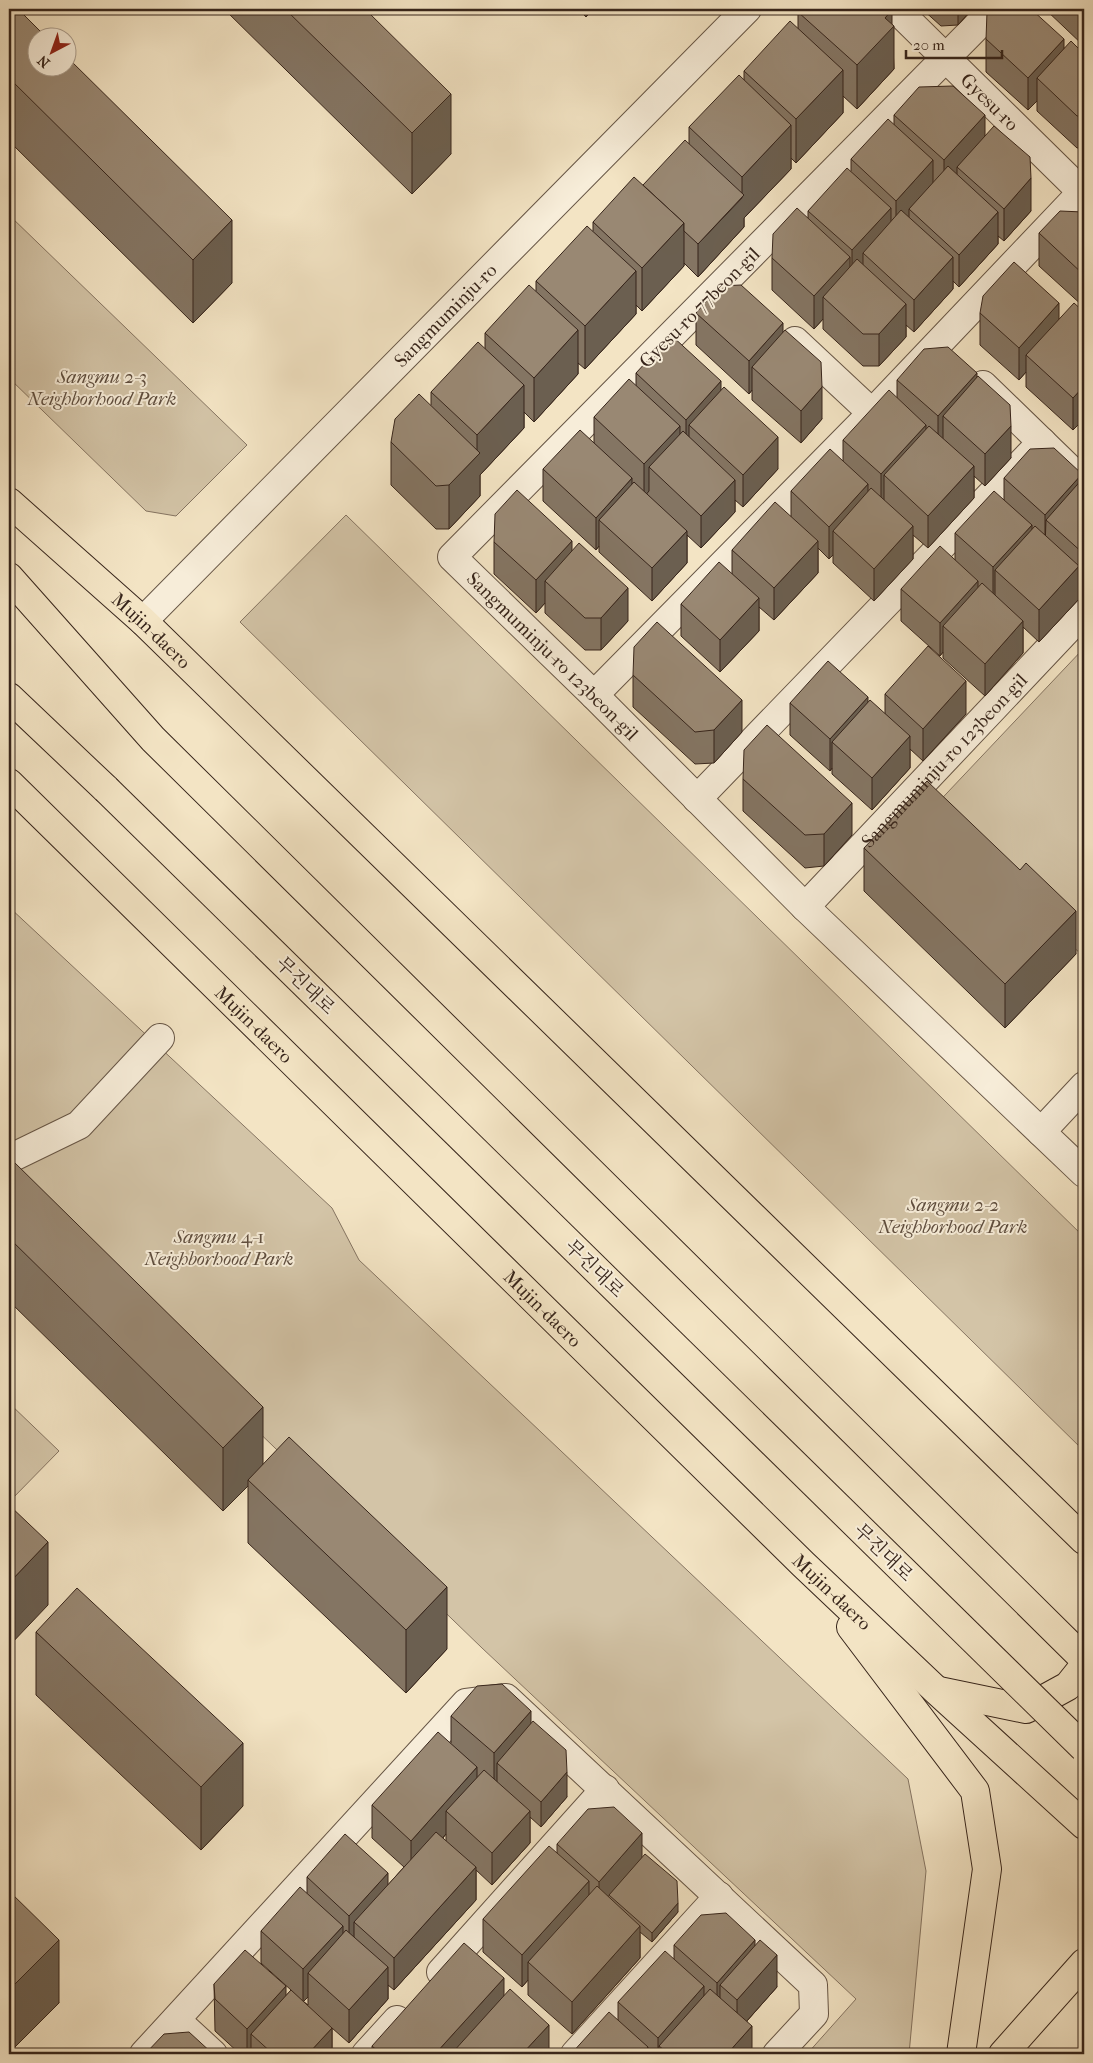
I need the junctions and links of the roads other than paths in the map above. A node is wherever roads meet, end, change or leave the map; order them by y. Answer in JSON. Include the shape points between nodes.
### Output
{"nodes":[{"id":1,"x":746,"y":9,"type":"edge"},
{"id":2,"x":896,"y":9,"type":"edge"},
{"id":3,"x":994,"y":9,"type":"edge"},
{"id":4,"x":947,"y":58,"type":"junction"},
{"id":5,"x":1083,"y":192,"type":"edge"},
{"id":6,"x":728,"y":278,"type":"junction"},
{"id":7,"x":749,"y":298,"type":"edge"},
{"id":8,"x":778,"y":325,"type":"edge"},
{"id":9,"x":939,"y":342,"type":"junction"},
{"id":10,"x":872,"y":413,"type":"junction"},
{"id":11,"x":1042,"y":442,"type":"junction"},
{"id":12,"x":1084,"y":483,"type":"edge"},
{"id":13,"x":9,"y":502,"type":"edge"},
{"id":14,"x":452,"y":557,"type":"joint"},
{"id":15,"x":9,"y":577,"type":"edge"},
{"id":16,"x":1084,"y":612,"type":"edge"},
{"id":17,"x":143,"y":621,"type":"junction"},
{"id":18,"x":594,"y":695,"type":"junction"},
{"id":19,"x":9,"y":697,"type":"edge"},
{"id":20,"x":9,"y":783,"type":"edge"},
{"id":21,"x":697,"y":799,"type":"junction"},
{"id":22,"x":805,"y":907,"type":"junction"},
{"id":23,"x":160,"y":1038,"type":"dead end"},
{"id":24,"x":1084,"y":1086,"type":"edge"},
{"id":25,"x":1041,"y":1132,"type":"junction"},
{"id":26,"x":9,"y":1159,"type":"edge"},
{"id":27,"x":1084,"y":1173,"type":"edge"},
{"id":28,"x":1084,"y":1540,"type":"edge"},
{"id":29,"x":803,"y":1564,"type":"junction"},
{"id":30,"x":1084,"y":1659,"type":"edge"},
{"id":31,"x":1084,"y":1666,"type":"edge"},
{"id":32,"x":937,"y":1691,"type":"junction"},
{"id":33,"x":1084,"y":1748,"type":"edge"},
{"id":34,"x":605,"y":1789,"type":"junction"},
{"id":35,"x":1084,"y":1825,"type":"edge"},
{"id":36,"x":719,"y":1896,"type":"junction"},
{"id":37,"x":1084,"y":1963,"type":"edge"},
{"id":38,"x":176,"y":2020,"type":"junction"},
{"id":39,"x":144,"y":2054,"type":"edge"},
{"id":40,"x":213,"y":2054,"type":"edge"},
{"id":41,"x":366,"y":2054,"type":"edge"},
{"id":42,"x":575,"y":2054,"type":"edge"},
{"id":43,"x":778,"y":2054,"type":"edge"},
{"id":44,"x":961,"y":2054,"type":"edge"},
{"id":45,"x":1003,"y":2054,"type":"edge"}],
"edges":[{"from":1,"to":17,"type":"street","name":"Sangmuminju-ro"},
{"from":2,"to":4,"type":"street","name":"Gyesu-ro"},
{"from":3,"to":4,"type":"street","name":"Gyesu-ro 77beon-gil"},
{"from":4,"to":5,"type":"street","name":"Gyesu-ro"},
{"from":4,"to":6,"type":"street","name":"Gyesu-ro 77beon-gil"},
{"from":5,"to":9,"type":"street"},
{"from":6,"to":7,"type":"street"},
{"from":6,"to":14,"type":"street","name":"Gyesu-ro 77beon-gil"},
{"from":8,"to":10,"type":"street"},
{"from":9,"to":10,"type":"street"},
{"from":9,"to":11,"type":"street"},
{"from":10,"to":18,"type":"street"},
{"from":11,"to":12,"type":"street"},
{"from":11,"to":21,"type":"street"},
{"from":13,"to":17,"type":"main road","name":"Mujin-daero"},
{"from":14,"to":18,"type":"street","name":"Sangmuminju-ro 123beon-gil"},
{"from":15,"to":30,"type":"main road","via":[[153,739]]},
{"from":16,"to":22,"type":"street","name":"Sangmuminju-ro 123beon-gil"},
{"from":17,"to":28,"type":"main road","name":"Mujin-daero"},
{"from":18,"to":21,"type":"street","name":"Sangmuminju-ro 123beon-gil"},
{"from":19,"to":33,"type":"main road","name":"무진대로","bridge":true},
{"from":20,"to":29,"type":"main road","name":"Mujin-daero"},
{"from":21,"to":22,"type":"street","name":"Sangmuminju-ro 123beon-gil"},
{"from":22,"to":25,"type":"street","name":"Sangmuminju-ro 123beon-gil"},
{"from":23,"to":26,"type":"street","via":[[79,1125]]},
{"from":24,"to":25,"type":"street"},
{"from":25,"to":27,"type":"street","name":"Sangmuminju-ro 123beon-gil"},
{"from":29,"to":32,"type":"main road","name":"Mujin-daero"},
{"from":29,"to":44,"type":"main road","via":[[975,1791],[987,1869]]},
{"from":31,"to":32,"type":"main road","via":[[1068,1686],[1026,1709]]},
{"from":32,"to":35,"type":"main road","name":"Mujin-daero"},
{"from":34,"to":36,"type":"street"},
{"from":34,"to":38,"type":"street","via":[[506,1698],[466,1703]]},
{"from":34,"to":41,"type":"street"},
{"from":36,"to":42,"type":"street"},
{"from":36,"to":43,"type":"street","via":[[813,1985],[814,2014]]},
{"from":37,"to":45,"type":"main road"},
{"from":38,"to":39,"type":"street"},
{"from":38,"to":40,"type":"street"}]}
